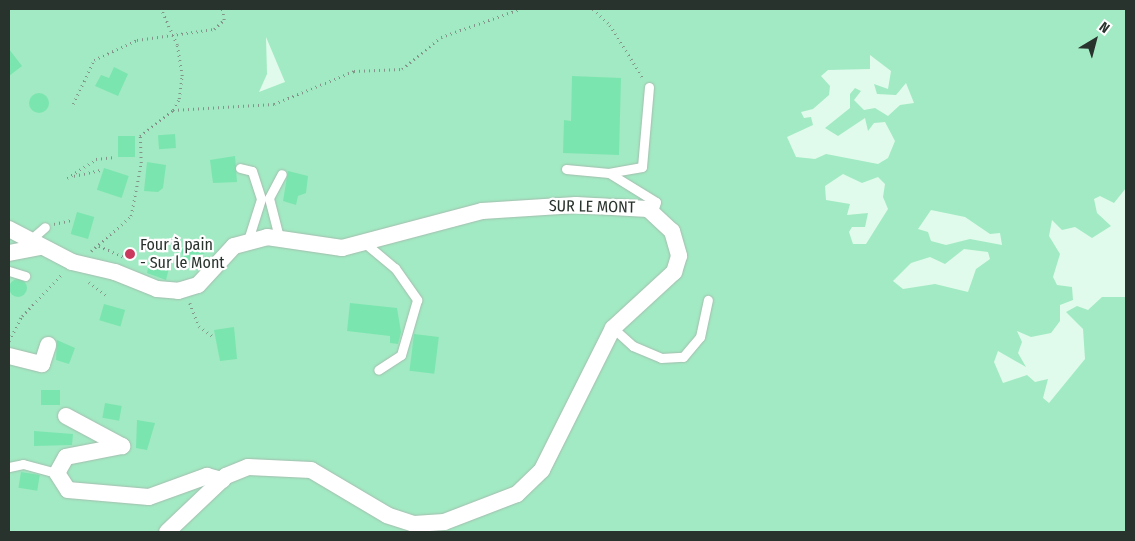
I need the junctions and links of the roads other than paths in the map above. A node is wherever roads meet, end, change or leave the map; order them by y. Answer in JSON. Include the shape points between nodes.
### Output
{"nodes":[{"id":1,"x":649,"y":87,"type":"road end"},
{"id":2,"x":240,"y":168,"type":"dead end"},
{"id":3,"x":566,"y":169,"type":"dead end"},
{"id":4,"x":609,"y":173,"type":"junction"},
{"id":5,"x":282,"y":174,"type":"dead end"},
{"id":6,"x":653,"y":211,"type":"junction"},
{"id":7,"x":45,"y":227,"type":"road end"},
{"id":8,"x":9,"y":229,"type":"edge"},
{"id":9,"x":279,"y":237,"type":"junction"},
{"id":10,"x":248,"y":240,"type":"junction"},
{"id":11,"x":34,"y":244,"type":"junction"},
{"id":12,"x":366,"y":244,"type":"junction"},
{"id":13,"x":9,"y":253,"type":"edge"},
{"id":14,"x":9,"y":271,"type":"edge"},
{"id":15,"x":25,"y":276,"type":"dead end"},
{"id":16,"x":708,"y":300,"type":"dead end"},
{"id":17,"x":613,"y":328,"type":"junction"},
{"id":18,"x":48,"y":345,"type":"dead end"},
{"id":19,"x":9,"y":356,"type":"edge"},
{"id":20,"x":378,"y":370,"type":"dead end"},
{"id":21,"x":66,"y":416,"type":"dead end"},
{"id":22,"x":9,"y":467,"type":"edge"},
{"id":23,"x":57,"y":473,"type":"junction"},
{"id":24,"x":222,"y":480,"type":"junction"},
{"id":25,"x":167,"y":532,"type":"edge"}],
"edges":[{"from":1,"to":4,"type":"lane","via":[[642,166]]},
{"from":2,"to":10,"type":"lane","via":[[252,171],[261,199]]},
{"from":3,"to":4,"type":"lane"},
{"from":4,"to":6,"type":"lane","via":[[656,202]]},
{"from":5,"to":9,"type":"lane","via":[[268,198]]},
{"from":6,"to":12,"type":"street","name":"SUR LE MONT","via":[[617,204],[498,208]]},
{"from":6,"to":17,"type":"street","name":"SUR LE MONT","via":[[676,240],[677,266]]},
{"from":7,"to":11,"type":"lane"},
{"from":8,"to":11,"type":"street"},
{"from":9,"to":10,"type":"street","name":"SUR LE MONT"},
{"from":9,"to":12,"type":"street","name":"SUR LE MONT","via":[[342,248]]},
{"from":10,"to":11,"type":"street","name":"SUR LE MONT","via":[[227,252],[205,278],[186,290],[157,289],[63,265]]},
{"from":11,"to":13,"type":"street"},
{"from":12,"to":20,"type":"lane","via":[[395,268],[417,300],[401,355]]},
{"from":14,"to":15,"type":"lane"},
{"from":16,"to":17,"type":"lane","via":[[700,337],[683,357],[661,358],[633,346]]},
{"from":17,"to":24,"type":"street","name":"SUR LE MONT","via":[[542,470],[522,491],[501,502],[444,522],[414,524],[396,519],[334,480],[302,468],[248,468]]},
{"from":18,"to":19,"type":"street","via":[[42,364]]},
{"from":21,"to":23,"type":"street","via":[[122,446],[70,455]]},
{"from":22,"to":23,"type":"lane","via":[[23,464]]},
{"from":23,"to":24,"type":"street","via":[[68,490],[134,497],[154,496],[207,476]]},
{"from":24,"to":25,"type":"street","name":"SUR LE MONT"}]}
